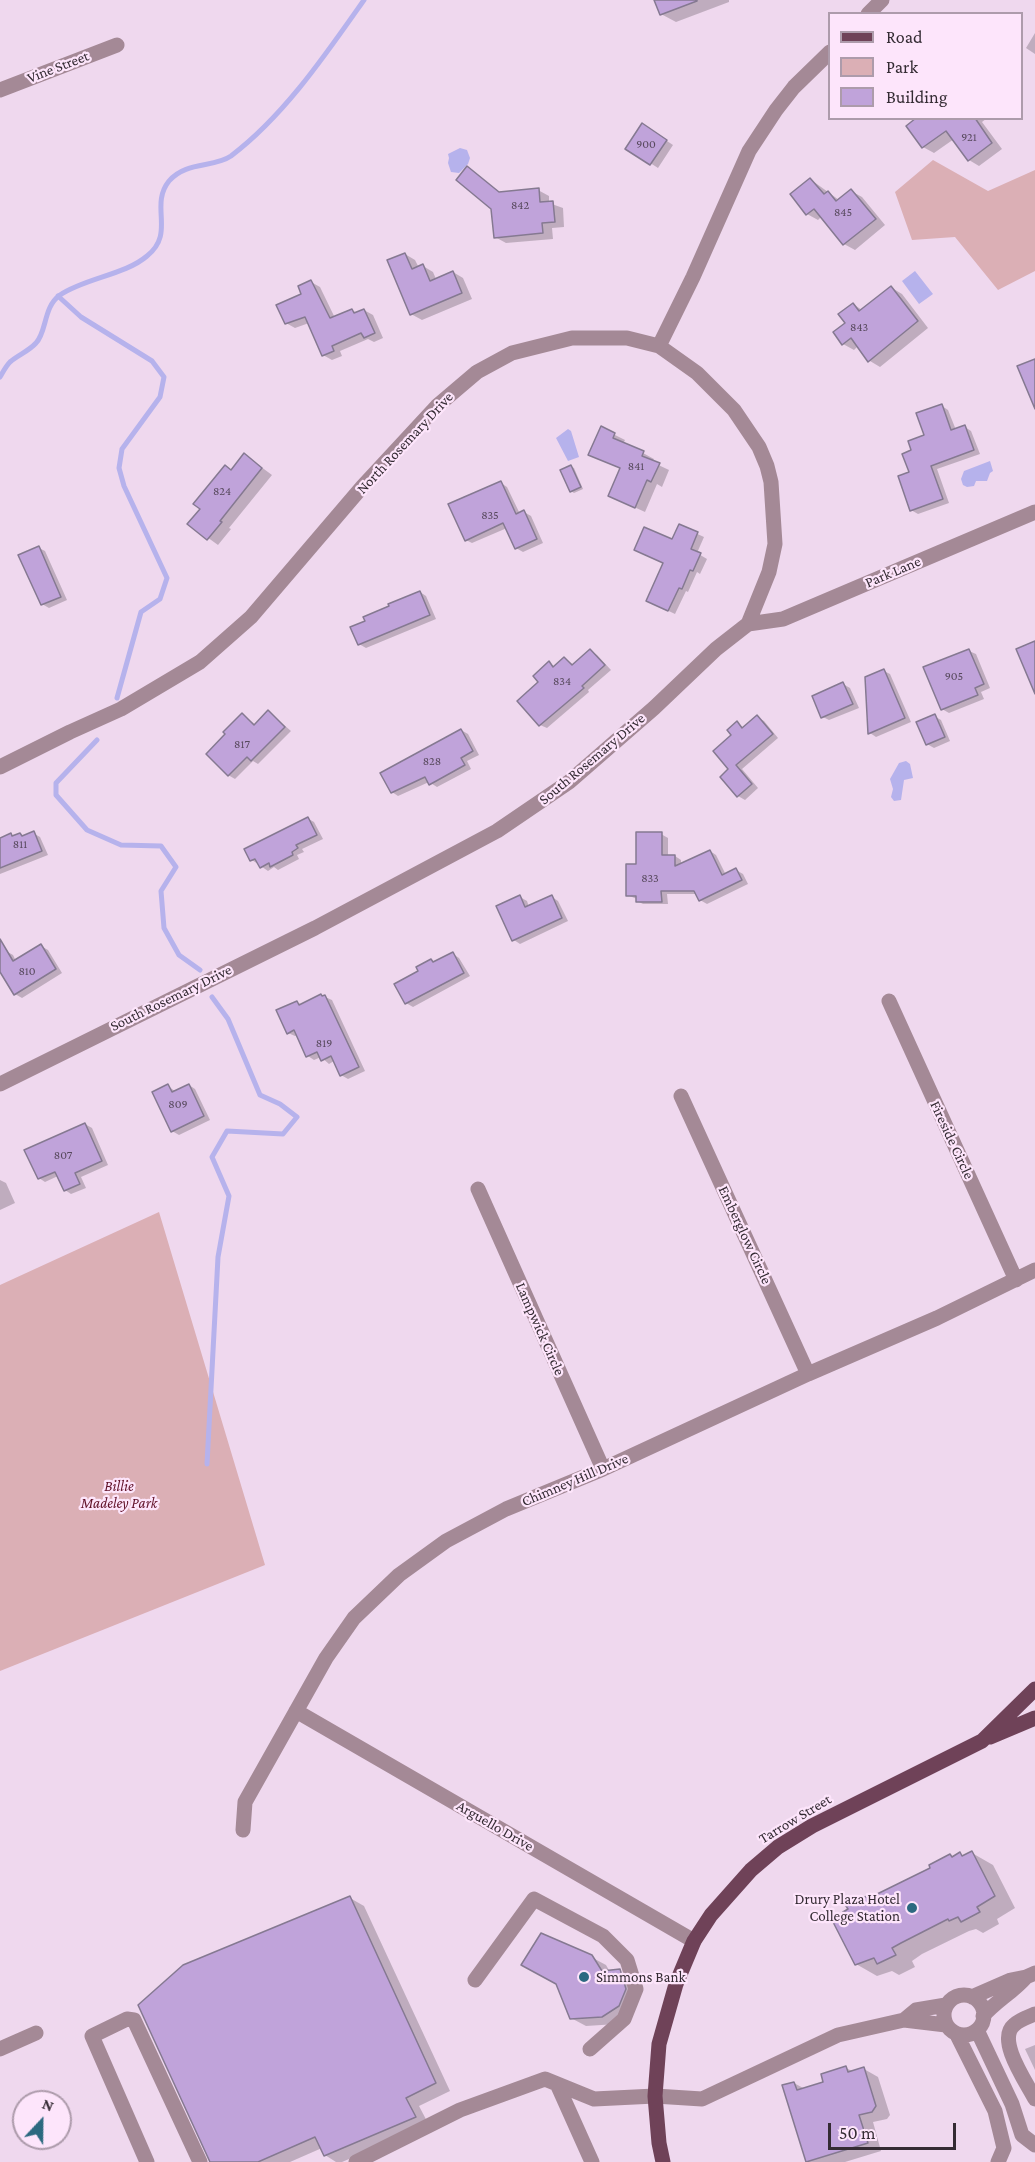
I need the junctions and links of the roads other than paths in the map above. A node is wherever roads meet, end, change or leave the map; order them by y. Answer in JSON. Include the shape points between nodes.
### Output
{"nodes":[{"id":1,"x":882,"y":0,"type":"edge"},
{"id":2,"x":870,"y":12,"type":"edge"},
{"id":3,"x":117,"y":45,"type":"dead end"},
{"id":4,"x":828,"y":54,"type":"edge"},
{"id":5,"x":0,"y":90,"type":"edge"},
{"id":6,"x":659,"y":346,"type":"junction"},
{"id":7,"x":1035,"y":512,"type":"edge"},
{"id":8,"x":748,"y":624,"type":"junction"},
{"id":9,"x":0,"y":767,"type":"edge"},
{"id":10,"x":889,"y":1001,"type":"dead end"},
{"id":11,"x":0,"y":1084,"type":"edge"},
{"id":12,"x":681,"y":1096,"type":"dead end"},
{"id":13,"x":478,"y":1189,"type":"dead end"},
{"id":14,"x":1035,"y":1270,"type":"edge"},
{"id":15,"x":1016,"y":1280,"type":"junction"},
{"id":16,"x":808,"y":1374,"type":"junction"},
{"id":17,"x":603,"y":1469,"type":"junction"},
{"id":18,"x":1035,"y":1689,"type":"edge"},
{"id":19,"x":296,"y":1711,"type":"junction"},
{"id":20,"x":1035,"y":1718,"type":"edge"},
{"id":21,"x":982,"y":1741,"type":"junction"},
{"id":22,"x":243,"y":1830,"type":"dead end"},
{"id":23,"x":694,"y":1941,"type":"junction"},
{"id":24,"x":1031,"y":1975,"type":"edge"},
{"id":25,"x":475,"y":1980,"type":"dead end"},
{"id":26,"x":972,"y":1997,"type":"junction"},
{"id":27,"x":946,"y":2005,"type":"junction"},
{"id":28,"x":1035,"y":2014,"type":"edge"},
{"id":29,"x":904,"y":2020,"type":"junction"},
{"id":30,"x":980,"y":2023,"type":"junction"},
{"id":31,"x":951,"y":2029,"type":"junction"},
{"id":32,"x":36,"y":2033,"type":"dead end"},
{"id":33,"x":0,"y":2049,"type":"edge"},
{"id":34,"x":590,"y":2049,"type":"dead end"},
{"id":35,"x":557,"y":2084,"type":"junction"},
{"id":36,"x":655,"y":2096,"type":"junction"},
{"id":37,"x":1035,"y":2099,"type":"edge"},
{"id":38,"x":1035,"y":2145,"type":"edge"},
{"id":39,"x":147,"y":2162,"type":"edge"},
{"id":40,"x":200,"y":2162,"type":"edge"},
{"id":41,"x":356,"y":2162,"type":"edge"},
{"id":42,"x":592,"y":2162,"type":"edge"},
{"id":43,"x":663,"y":2162,"type":"edge"},
{"id":44,"x":998,"y":2162,"type":"edge"}],
"edges":[{"from":1,"to":2,"type":"street"},
{"from":3,"to":5,"type":"street","name":"Vine Street"},
{"from":4,"to":6,"type":"street","via":[[782,102],[749,151]]},
{"from":6,"to":8,"type":"street","via":[[697,373],[734,410],[767,466],[775,544],[769,572]]},
{"from":6,"to":9,"type":"street","name":"North Rosemary Drive","via":[[627,338],[572,338],[512,354],[477,372],[437,406],[251,617],[200,662],[121,710]]},
{"from":7,"to":8,"type":"street","name":"Park Lane","via":[[783,619]]},
{"from":8,"to":11,"type":"street","name":"South Rosemary Drive","via":[[569,782],[497,831],[315,928]]},
{"from":10,"to":15,"type":"street","name":"Fireside Circle"},
{"from":12,"to":16,"type":"street","name":"Emberglow Circle"},
{"from":13,"to":17,"type":"street","name":"Lampwick Circle"},
{"from":14,"to":15,"type":"street","name":"Chimney Hill Drive"},
{"from":15,"to":16,"type":"street","name":"Chimney Hill Drive"},
{"from":16,"to":17,"type":"street","name":"Chimney Hill Drive"},
{"from":17,"to":19,"type":"street","name":"Chimney Hill Drive","via":[[507,1509],[446,1541],[399,1575],[354,1618]]},
{"from":18,"to":21,"type":"main road","name":"Tarrow Street"},
{"from":19,"to":22,"type":"street","name":"Chimney Hill Drive","via":[[245,1802]]},
{"from":19,"to":23,"type":"street","name":"Arguello Drive"},
{"from":20,"to":21,"type":"main road"},
{"from":21,"to":23,"type":"main road","name":"Tarrow Street","via":[[778,1847],[730,1892]]},
{"from":23,"to":36,"type":"main road","name":"Tarrow Street","via":[[675,1984],[659,2044]]},
{"from":24,"to":26,"type":"street"},
{"from":24,"to":30,"type":"street","via":[[989,2009]]},
{"from":25,"to":34,"type":"street","via":[[534,1899],[603,1936],[627,1960],[636,1989],[624,2019]]},
{"from":26,"to":27,"type":"street","via":[[956,1996]]},
{"from":26,"to":30,"type":"street","via":[[980,2004]]},
{"from":27,"to":29,"type":"street","via":[[916,2010]]},
{"from":27,"to":31,"type":"street","via":[[944,2019]]},
{"from":28,"to":37,"type":"street","via":[[1013,2025],[1007,2037],[1007,2045]]},
{"from":29,"to":31,"type":"street"},
{"from":29,"to":36,"type":"street","via":[[838,2036],[702,2099]]},
{"from":30,"to":31,"type":"street","via":[[968,2034]]},
{"from":30,"to":38,"type":"street","via":[[1022,2135]]},
{"from":31,"to":44,"type":"street","via":[[995,2111],[1004,2148]]},
{"from":32,"to":33,"type":"street"},
{"from":35,"to":36,"type":"street","via":[[594,2099]]},
{"from":35,"to":41,"type":"street","via":[[545,2079],[460,2110]]},
{"from":35,"to":42,"type":"street"},
{"from":36,"to":43,"type":"main road","name":"Tarrow Street"},
{"from":39,"to":40,"type":"street","via":[[92,2036],[127,2019],[134,2020]]}]}
